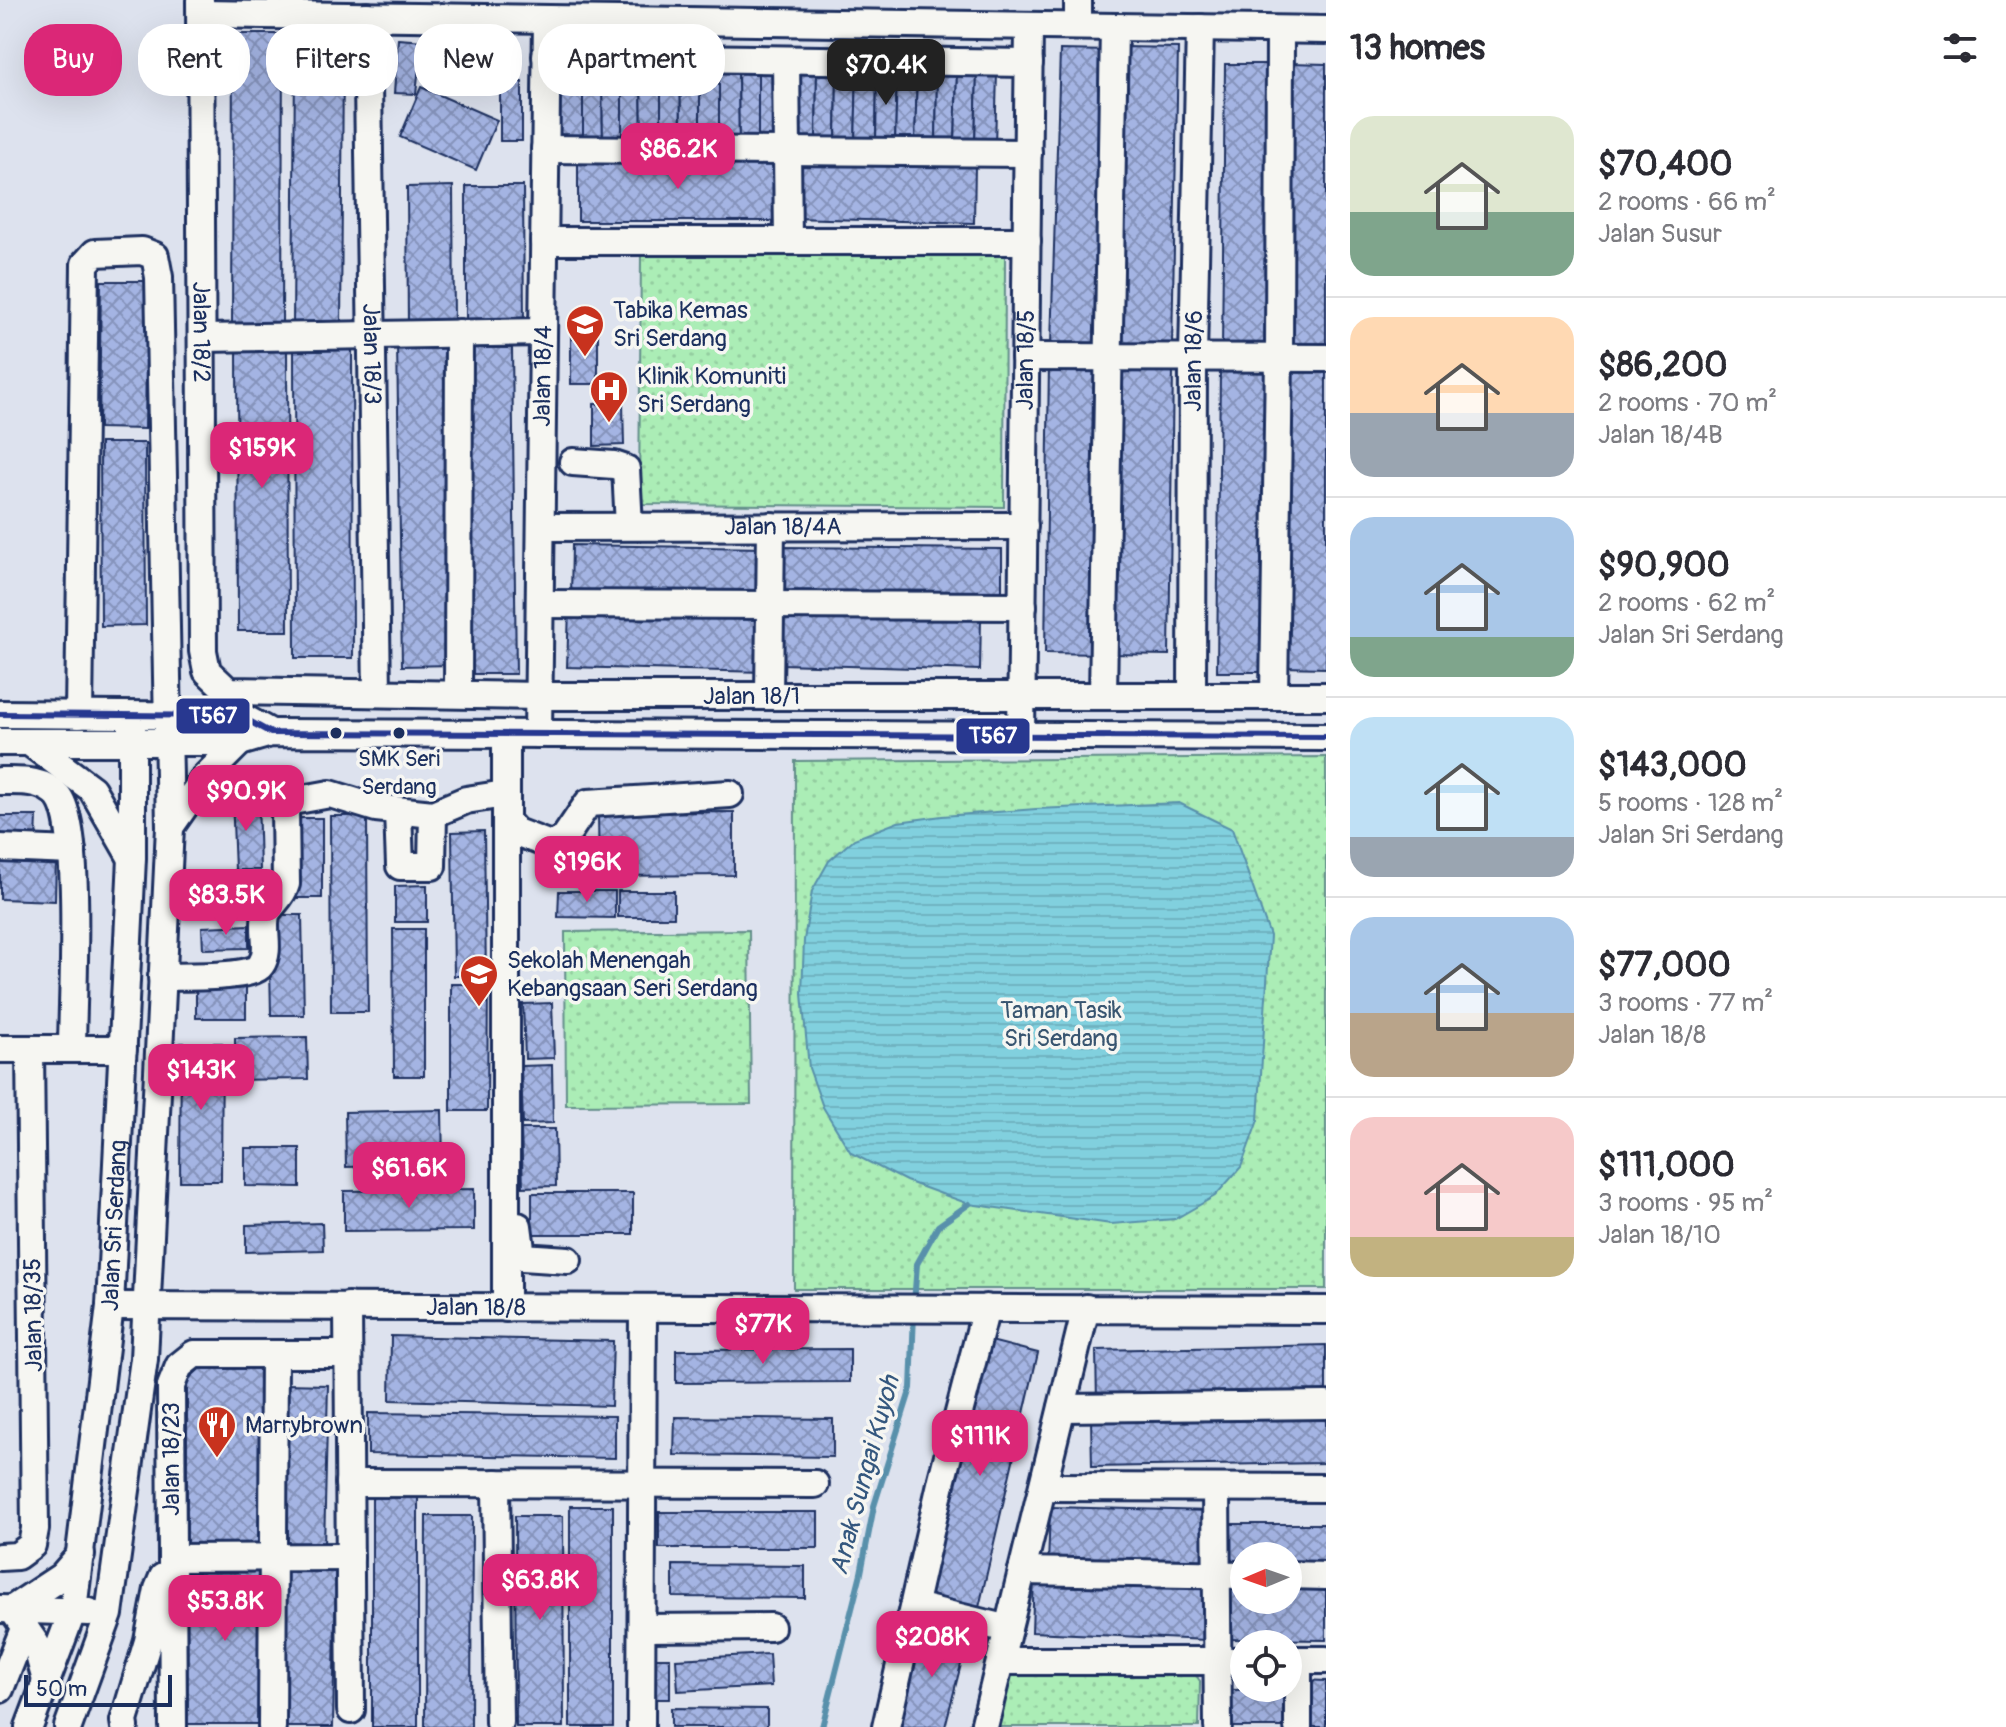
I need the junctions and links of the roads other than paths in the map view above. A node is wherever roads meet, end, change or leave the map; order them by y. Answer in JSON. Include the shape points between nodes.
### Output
{"nodes":[{"id":1,"x":200,"y":7,"type":"edge"},
{"id":2,"x":482,"y":9,"type":"edge"},
{"id":3,"x":762,"y":11,"type":"edge"},
{"id":4,"x":1078,"y":13,"type":"edge"},
{"id":5,"x":367,"y":16,"type":"junction"},
{"id":6,"x":547,"y":19,"type":"junction"},
{"id":7,"x":547,"y":24,"type":"edge"},
{"id":8,"x":1029,"y":26,"type":"junction"},
{"id":9,"x":1114,"y":27,"type":"junction"},
{"id":10,"x":1200,"y":28,"type":"junction"},
{"id":11,"x":1280,"y":30,"type":"junction"},
{"id":12,"x":1326,"y":30,"type":"edge"},
{"id":13,"x":725,"y":59,"type":"edge"},
{"id":14,"x":786,"y":60,"type":"junction"},
{"id":15,"x":1029,"y":63,"type":"junction"},
{"id":16,"x":546,"y":96,"type":"edge"},
{"id":17,"x":545,"y":149,"type":"junction"},
{"id":18,"x":787,"y":151,"type":"junction"},
{"id":19,"x":1028,"y":153,"type":"junction"},
{"id":20,"x":544,"y":241,"type":"junction"},
{"id":21,"x":788,"y":241,"type":"junction"},
{"id":22,"x":1027,"y":241,"type":"junction"},
{"id":23,"x":543,"y":332,"type":"junction"},
{"id":24,"x":459,"y":333,"type":"junction"},
{"id":25,"x":371,"y":334,"type":"junction"},
{"id":26,"x":202,"y":338,"type":"junction"},
{"id":27,"x":1025,"y":357,"type":"junction"},
{"id":28,"x":1108,"y":357,"type":"junction"},
{"id":29,"x":1193,"y":357,"type":"junction"},
{"id":30,"x":1279,"y":357,"type":"junction"},
{"id":31,"x":1326,"y":358,"type":"edge"},
{"id":32,"x":573,"y":462,"type":"dead end"},
{"id":33,"x":629,"y":526,"type":"junction"},
{"id":34,"x":771,"y":526,"type":"junction"},
{"id":35,"x":1024,"y":526,"type":"junction"},
{"id":36,"x":541,"y":527,"type":"junction"},
{"id":37,"x":540,"y":604,"type":"junction"},
{"id":38,"x":770,"y":604,"type":"junction"},
{"id":39,"x":1023,"y":606,"type":"junction"},
{"id":40,"x":203,"y":651,"type":"joint"},
{"id":41,"x":377,"y":693,"type":"junction"},
{"id":42,"x":458,"y":694,"type":"junction"},
{"id":43,"x":769,"y":695,"type":"junction"},
{"id":44,"x":1022,"y":695,"type":"junction"},
{"id":45,"x":1103,"y":695,"type":"junction"},
{"id":46,"x":1192,"y":695,"type":"junction"},
{"id":47,"x":1274,"y":695,"type":"junction"},
{"id":48,"x":539,"y":696,"type":"junction"},
{"id":49,"x":1326,"y":696,"type":"edge"},
{"id":50,"x":0,"y":714,"type":"edge"},
{"id":51,"x":79,"y":715,"type":"junction"},
{"id":52,"x":132,"y":729,"type":"junction"},
{"id":53,"x":168,"y":729,"type":"junction"},
{"id":54,"x":271,"y":733,"type":"junction"},
{"id":55,"x":506,"y":734,"type":"junction"},
{"id":56,"x":538,"y":734,"type":"junction"},
{"id":57,"x":1021,"y":736,"type":"junction"},
{"id":58,"x":1326,"y":737,"type":"edge"},
{"id":59,"x":0,"y":742,"type":"edge"},
{"id":60,"x":29,"y":742,"type":"junction"},
{"id":61,"x":240,"y":742,"type":"junction"},
{"id":62,"x":0,"y":781,"type":"edge"},
{"id":63,"x":505,"y":794,"type":"junction"},
{"id":64,"x":730,"y":794,"type":"dead end"},
{"id":65,"x":398,"y":811,"type":"junction"},
{"id":66,"x":433,"y":814,"type":"junction"},
{"id":67,"x":506,"y":821,"type":"junction"},
{"id":68,"x":170,"y":827,"type":"junction"},
{"id":69,"x":0,"y":848,"type":"edge"},
{"id":70,"x":72,"y":851,"type":"junction"},
{"id":71,"x":132,"y":858,"type":"junction"},
{"id":72,"x":162,"y":977,"type":"junction"},
{"id":73,"x":0,"y":1049,"type":"edge"},
{"id":74,"x":30,"y":1049,"type":"junction"},
{"id":75,"x":72,"y":1049,"type":"junction"},
{"id":76,"x":123,"y":1049,"type":"junction"},
{"id":77,"x":506,"y":1219,"type":"junction"},
{"id":78,"x":149,"y":1259,"type":"junction"},
{"id":79,"x":568,"y":1260,"type":"dead end"},
{"id":80,"x":146,"y":1304,"type":"junction"},
{"id":81,"x":186,"y":1304,"type":"junction"},
{"id":82,"x":110,"y":1306,"type":"junction"},
{"id":83,"x":348,"y":1306,"type":"junction"},
{"id":84,"x":506,"y":1308,"type":"junction"},
{"id":85,"x":986,"y":1308,"type":"junction"},
{"id":86,"x":1086,"y":1308,"type":"junction"},
{"id":87,"x":643,"y":1309,"type":"junction"},
{"id":88,"x":1326,"y":1310,"type":"edge"},
{"id":89,"x":274,"y":1354,"type":"junction"},
{"id":90,"x":348,"y":1354,"type":"junction"},
{"id":91,"x":144,"y":1359,"type":"junction"},
{"id":92,"x":1326,"y":1405,"type":"edge"},
{"id":93,"x":1062,"y":1408,"type":"junction"},
{"id":94,"x":349,"y":1483,"type":"junction"},
{"id":95,"x":496,"y":1483,"type":"junction"},
{"id":96,"x":641,"y":1483,"type":"junction"},
{"id":97,"x":815,"y":1484,"type":"dead end"},
{"id":98,"x":1043,"y":1487,"type":"junction"},
{"id":99,"x":1216,"y":1488,"type":"junction"},
{"id":100,"x":1326,"y":1488,"type":"edge"},
{"id":101,"x":81,"y":1554,"type":"junction"},
{"id":102,"x":0,"y":1557,"type":"edge"},
{"id":103,"x":273,"y":1557,"type":"junction"},
{"id":104,"x":350,"y":1557,"type":"junction"},
{"id":105,"x":172,"y":1561,"type":"junction"},
{"id":106,"x":1022,"y":1571,"type":"junction"},
{"id":107,"x":1217,"y":1574,"type":"junction"},
{"id":108,"x":1230,"y":1574,"type":"edge"},
{"id":109,"x":1302,"y":1575,"type":"edge"},
{"id":110,"x":1326,"y":1576,"type":"edge"},
{"id":111,"x":914,"y":1606,"type":"junction"},
{"id":112,"x":73,"y":1610,"type":"junction"},
{"id":113,"x":109,"y":1614,"type":"junction"},
{"id":114,"x":12,"y":1615,"type":"edge"},
{"id":115,"x":771,"y":1627,"type":"dead end"},
{"id":116,"x":642,"y":1628,"type":"junction"},
{"id":117,"x":1008,"y":1629,"type":"junction"},
{"id":118,"x":1230,"y":1655,"type":"edge"},
{"id":119,"x":1302,"y":1660,"type":"edge"},
{"id":120,"x":1326,"y":1660,"type":"edge"},
{"id":121,"x":1000,"y":1661,"type":"junction"},
{"id":122,"x":1230,"y":1661,"type":"edge"},
{"id":123,"x":1230,"y":1666,"type":"edge"},
{"id":124,"x":47,"y":1684,"type":"junction"},
{"id":125,"x":0,"y":1689,"type":"edge"},
{"id":126,"x":1296,"y":1702,"type":"edge"},
{"id":127,"x":351,"y":1710,"type":"dead end"},
{"id":128,"x":499,"y":1722,"type":"dead end"},
{"id":129,"x":29,"y":1727,"type":"edge"},
{"id":130,"x":68,"y":1727,"type":"edge"},
{"id":131,"x":125,"y":1727,"type":"edge"},
{"id":132,"x":173,"y":1727,"type":"edge"},
{"id":133,"x":272,"y":1727,"type":"edge"},
{"id":134,"x":641,"y":1727,"type":"edge"},
{"id":135,"x":886,"y":1727,"type":"edge"},
{"id":136,"x":984,"y":1727,"type":"edge"},
{"id":137,"x":1218,"y":1727,"type":"edge"},
{"id":138,"x":1298,"y":1727,"type":"edge"}],
"edges":[{"from":1,"to":5,"type":"street"},
{"from":1,"to":26,"type":"street","name":"Jalan 18/2"},
{"from":2,"to":5,"type":"street"},
{"from":2,"to":6,"type":"street"},
{"from":3,"to":6,"type":"street"},
{"from":3,"to":8,"type":"street"},
{"from":4,"to":8,"type":"street"},
{"from":4,"to":9,"type":"street"},
{"from":5,"to":25,"type":"street","name":"Jalan 18/3"},
{"from":6,"to":7,"type":"street","name":"Jalan 18/4"},
{"from":8,"to":15,"type":"street","name":"Jalan 18/5"},
{"from":9,"to":10,"type":"street"},
{"from":9,"to":28,"type":"street"},
{"from":10,"to":11,"type":"street"},
{"from":10,"to":29,"type":"street","name":"Jalan 18/6"},
{"from":11,"to":12,"type":"street"},
{"from":11,"to":30,"type":"street"},
{"from":13,"to":14,"type":"street"},
{"from":14,"to":15,"type":"street"},
{"from":14,"to":18,"type":"street"},
{"from":15,"to":19,"type":"street","name":"Jalan 18/5"},
{"from":16,"to":17,"type":"street","name":"Jalan 18/4"},
{"from":17,"to":18,"type":"street"},
{"from":17,"to":20,"type":"street","name":"Jalan 18/4"},
{"from":18,"to":19,"type":"street"},
{"from":18,"to":21,"type":"street"},
{"from":19,"to":22,"type":"street","name":"Jalan 18/5"},
{"from":20,"to":21,"type":"street"},
{"from":20,"to":23,"type":"street","name":"Jalan 18/4"},
{"from":21,"to":22,"type":"street"},
{"from":22,"to":27,"type":"street","name":"Jalan 18/5"},
{"from":23,"to":24,"type":"street"},
{"from":23,"to":36,"type":"street","name":"Jalan 18/4"},
{"from":24,"to":25,"type":"street"},
{"from":24,"to":42,"type":"street"},
{"from":25,"to":26,"type":"street"},
{"from":25,"to":41,"type":"street","name":"Jalan 18/3"},
{"from":26,"to":40,"type":"street","name":"Jalan 18/2"},
{"from":27,"to":28,"type":"street"},
{"from":27,"to":35,"type":"street","name":"Jalan 18/5"},
{"from":28,"to":29,"type":"street"},
{"from":28,"to":45,"type":"street"},
{"from":29,"to":30,"type":"street"},
{"from":29,"to":46,"type":"street","name":"Jalan 18/6"},
{"from":30,"to":31,"type":"street"},
{"from":30,"to":47,"type":"street"},
{"from":32,"to":33,"type":"street","via":[[626,469]]},
{"from":33,"to":34,"type":"street","name":"Jalan 18/4A"},
{"from":33,"to":36,"type":"street","name":"Jalan 18/4A"},
{"from":34,"to":35,"type":"street","name":"Jalan 18/4A"},
{"from":34,"to":38,"type":"street"},
{"from":35,"to":39,"type":"street","name":"Jalan 18/5"},
{"from":36,"to":37,"type":"street","name":"Jalan 18/4"},
{"from":37,"to":38,"type":"street"},
{"from":37,"to":48,"type":"street","name":"Jalan 18/4"},
{"from":38,"to":39,"type":"street"},
{"from":38,"to":43,"type":"street"},
{"from":39,"to":44,"type":"street","name":"Jalan 18/5"},
{"from":40,"to":41,"type":"street","name":"Jalan 18/1","via":[[207,671],[228,691]]},
{"from":41,"to":42,"type":"street","name":"Jalan 18/1"},
{"from":42,"to":48,"type":"street","name":"Jalan 18/1"},
{"from":43,"to":44,"type":"street","name":"Jalan 18/1"},
{"from":43,"to":48,"type":"street","name":"Jalan 18/1"},
{"from":44,"to":45,"type":"street","name":"Jalan 18/1"},
{"from":44,"to":57,"type":"street","name":"Jalan 18/5"},
{"from":45,"to":46,"type":"street","name":"Jalan 18/1"},
{"from":46,"to":47,"type":"street","name":"Jalan 18/1"},
{"from":47,"to":49,"type":"street","name":"Jalan 18/1"},
{"from":48,"to":56,"type":"street","name":"Jalan 18/4"},
{"from":50,"to":51,"type":"street"},
{"from":51,"to":52,"type":"street"},
{"from":51,"to":53,"type":"street","name":"Jalan Sri Serdang","via":[[85,264],[95,253],[142,251],[155,256],[159,277]]},
{"from":52,"to":53,"type":"street"},
{"from":52,"to":60,"type":"street"},
{"from":52,"to":71,"type":"street","name":"Jalan Sri Serdang"},
{"from":53,"to":54,"type":"street","via":[[240,716]]},
{"from":53,"to":61,"type":"street"},
{"from":53,"to":68,"type":"street","name":"Jalan Sri Serdang"},
{"from":54,"to":55,"type":"street"},
{"from":54,"to":61,"type":"street"},
{"from":55,"to":56,"type":"street"},
{"from":55,"to":63,"type":"street"},
{"from":56,"to":57,"type":"street"},
{"from":57,"to":58,"type":"street"},
{"from":59,"to":60,"type":"street"},
{"from":60,"to":71,"type":"street","via":[[92,789]]},
{"from":61,"to":68,"type":"street","via":[[205,777]]},
{"from":62,"to":70,"type":"street","via":[[32,781],[59,796],[69,816]]},
{"from":63,"to":66,"type":"street","via":[[466,800]]},
{"from":63,"to":67,"type":"street"},
{"from":64,"to":67,"type":"street","via":[[588,803],[563,840],[550,845],[516,832]]},
{"from":65,"to":66,"type":"street"},
{"from":65,"to":66,"type":"street","via":[[400,866],[432,866]]},
{"from":65,"to":72,"type":"street","via":[[330,794],[292,801],[285,809],[286,884],[266,914],[261,965],[228,975]]},
{"from":67,"to":77,"type":"street"},
{"from":68,"to":72,"type":"street","name":"Jalan Sri Serdang"},
{"from":69,"to":70,"type":"street"},
{"from":70,"to":75,"type":"street"},
{"from":71,"to":76,"type":"street","name":"Jalan Sri Serdang"},
{"from":72,"to":78,"type":"street","name":"Jalan Sri Serdang"},
{"from":73,"to":74,"type":"street"},
{"from":74,"to":75,"type":"street"},
{"from":74,"to":102,"type":"street","name":"Jalan 18/35","via":[[35,1529],[32,1545],[17,1556]]},
{"from":75,"to":76,"type":"street"},
{"from":76,"to":82,"type":"street","name":"Jalan Sri Serdang"},
{"from":77,"to":79,"type":"street","via":[[518,1220],[522,1257]]},
{"from":77,"to":84,"type":"street"},
{"from":78,"to":80,"type":"street","name":"Jalan Sri Serdang"},
{"from":78,"to":81,"type":"street","via":[[164,1284]]},
{"from":80,"to":81,"type":"street","name":"Jalan 18/8"},
{"from":80,"to":82,"type":"street","name":"Jalan 18/8"},
{"from":80,"to":91,"type":"street","name":"Jalan Sri Serdang"},
{"from":81,"to":83,"type":"street","name":"Jalan 18/8"},
{"from":81,"to":91,"type":"street"},
{"from":82,"to":101,"type":"street","name":"Jalan Sri Serdang"},
{"from":83,"to":84,"type":"street","name":"Jalan 18/8"},
{"from":83,"to":90,"type":"street"},
{"from":84,"to":87,"type":"street","name":"Jalan 18/8"},
{"from":85,"to":86,"type":"street","name":"Jalan 18/8"},
{"from":85,"to":87,"type":"street","name":"Jalan 18/8"},
{"from":85,"to":111,"type":"street"},
{"from":86,"to":88,"type":"street","name":"Jalan 18/8"},
{"from":86,"to":93,"type":"street"},
{"from":87,"to":96,"type":"street"},
{"from":89,"to":90,"type":"street","name":"Jalan 18/23"},
{"from":89,"to":103,"type":"street"},
{"from":89,"to":105,"type":"street","name":"Jalan 18/23","via":[[194,1354],[179,1366],[171,1386]]},
{"from":90,"to":94,"type":"street"},
{"from":91,"to":113,"type":"street","name":"Jalan Sri Serdang"},
{"from":92,"to":93,"type":"street"},
{"from":93,"to":98,"type":"street"},
{"from":94,"to":95,"type":"street"},
{"from":94,"to":104,"type":"street"},
{"from":95,"to":96,"type":"street"},
{"from":95,"to":128,"type":"street"},
{"from":96,"to":97,"type":"street"},
{"from":96,"to":116,"type":"street"},
{"from":98,"to":99,"type":"street"},
{"from":98,"to":106,"type":"street"},
{"from":99,"to":100,"type":"street"},
{"from":99,"to":107,"type":"street"},
{"from":101,"to":112,"type":"street","name":"Jalan Sri Serdang"},
{"from":101,"to":114,"type":"street"},
{"from":103,"to":104,"type":"street"},
{"from":103,"to":105,"type":"street"},
{"from":103,"to":133,"type":"street"},
{"from":104,"to":127,"type":"street"},
{"from":105,"to":131,"type":"street","via":[[158,1589]]},
{"from":105,"to":132,"type":"street","name":"Jalan 18/23"},
{"from":106,"to":107,"type":"street"},
{"from":106,"to":117,"type":"street"},
{"from":107,"to":108,"type":"street"},
{"from":107,"to":118,"type":"street"},
{"from":109,"to":110,"type":"street"},
{"from":111,"to":117,"type":"street"},
{"from":111,"to":135,"type":"street"},
{"from":112,"to":113,"type":"street"},
{"from":112,"to":114,"type":"street"},
{"from":112,"to":124,"type":"street","name":"Jalan Sri Serdang"},
{"from":113,"to":130,"type":"street","name":"Jalan Sri Serdang"},
{"from":114,"to":124,"type":"street","via":[[36,1644]]},
{"from":114,"to":125,"type":"street"},
{"from":115,"to":116,"type":"street"},
{"from":116,"to":134,"type":"street"},
{"from":117,"to":121,"type":"street"},
{"from":119,"to":120,"type":"street"},
{"from":121,"to":122,"type":"street"},
{"from":121,"to":136,"type":"street"},
{"from":123,"to":137,"type":"street"},
{"from":124,"to":129,"type":"street","name":"Jalan Sri Serdang"},
{"from":126,"to":138,"type":"street"}]}
